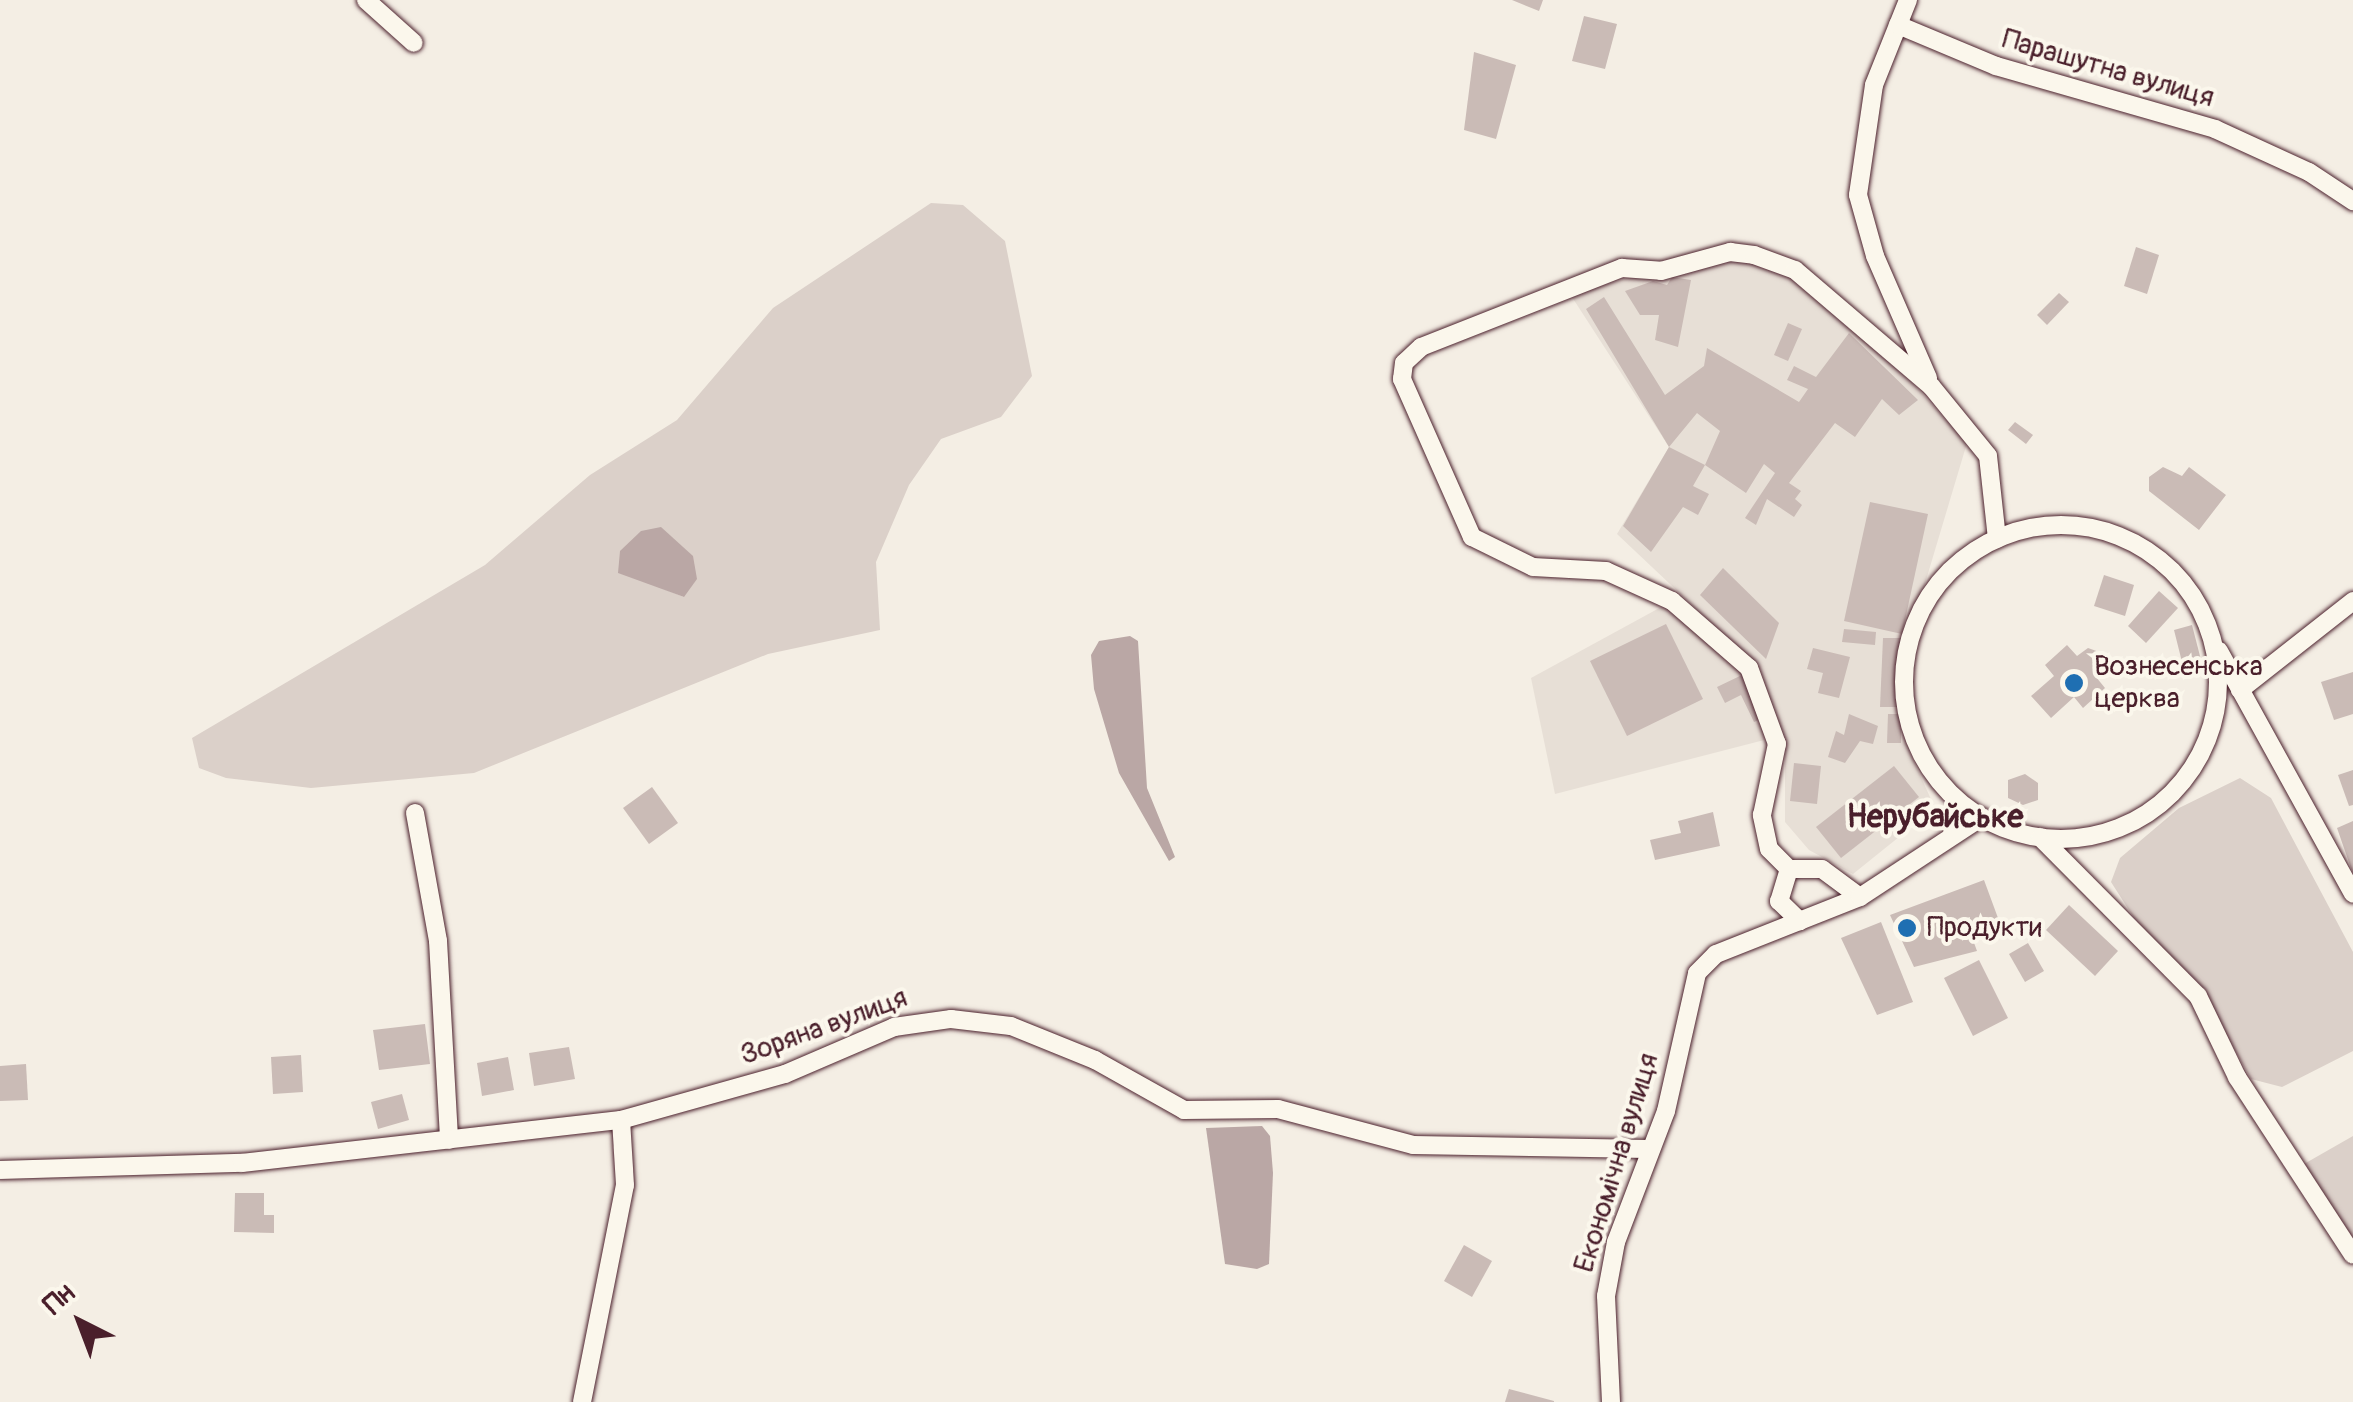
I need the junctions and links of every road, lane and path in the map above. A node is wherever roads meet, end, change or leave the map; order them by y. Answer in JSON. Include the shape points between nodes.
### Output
{"nodes":[{"id":1,"x":366,"y":0,"type":"edge"},
{"id":2,"x":1908,"y":0,"type":"edge"},
{"id":3,"x":1898,"y":25,"type":"junction"},
{"id":4,"x":414,"y":43,"type":"dead end"},
{"id":5,"x":2353,"y":201,"type":"edge"},
{"id":6,"x":1931,"y":386,"type":"junction"},
{"id":7,"x":1997,"y":539,"type":"junction"},
{"id":8,"x":2353,"y":601,"type":"edge"},
{"id":9,"x":2212,"y":638,"type":"junction"},
{"id":10,"x":2240,"y":690,"type":"junction"},
{"id":11,"x":415,"y":814,"type":"dead end"},
{"id":12,"x":1982,"y":817,"type":"junction"},
{"id":13,"x":2040,"y":838,"type":"junction"},
{"id":14,"x":1789,"y":868,"type":"junction"},
{"id":15,"x":1838,"y":894,"type":"junction"},
{"id":16,"x":2353,"y":894,"type":"edge"},
{"id":17,"x":1800,"y":921,"type":"junction"},
{"id":18,"x":621,"y":1120,"type":"junction"},
{"id":19,"x":449,"y":1140,"type":"junction"},
{"id":20,"x":1648,"y":1149,"type":"junction"},
{"id":21,"x":0,"y":1170,"type":"edge"},
{"id":22,"x":2353,"y":1254,"type":"edge"},
{"id":23,"x":582,"y":1402,"type":"edge"},
{"id":24,"x":1611,"y":1402,"type":"edge"}],
"edges":[{"from":1,"to":4,"type":"street"},
{"from":2,"to":3,"type":"street"},
{"from":3,"to":5,"type":"street","name":"Парашутна вулиця","via":[[1996,66],[2215,129],[2310,172]]},
{"from":3,"to":6,"type":"street","via":[[1870,103],[1858,195],[1875,256]]},
{"from":6,"to":7,"type":"street","via":[[1988,456]]},
{"from":6,"to":14,"type":"street","via":[[1795,270],[1730,252],[1661,271],[1622,268],[1421,347],[1404,363],[1402,379],[1472,537],[1534,567],[1606,571],[1672,601],[1749,668],[1776,744],[1762,816],[1770,849]]},
{"from":7,"to":9,"type":"street","via":[[2058,525],[2128,540],[2175,573]]},
{"from":7,"to":12,"type":"street","via":[[1952,570],[1928,600],[1905,673],[1910,724],[1925,760]]},
{"from":8,"to":10,"type":"street"},
{"from":9,"to":10,"type":"street"},
{"from":9,"to":13,"type":"street","via":[[2215,714],[2199,757],[2178,786],[2114,829]]},
{"from":10,"to":16,"type":"street"},
{"from":11,"to":19,"type":"street","via":[[438,941]]},
{"from":12,"to":13,"type":"street"},
{"from":12,"to":15,"type":"street","via":[[1860,897]]},
{"from":13,"to":22,"type":"street","via":[[2198,996],[2237,1077]]},
{"from":14,"to":15,"type":"street","via":[[1822,870]]},
{"from":14,"to":17,"type":"street","via":[[1780,901]]},
{"from":15,"to":17,"type":"street","name":"Економічна вулиця","via":[[1830,913]]},
{"from":17,"to":20,"type":"street","name":"Економічна вулиця","via":[[1716,954],[1702,966],[1666,1111]]},
{"from":18,"to":19,"type":"street","name":"Зоряна вулиця"},
{"from":18,"to":20,"type":"street","name":"Зоряна вулиця","via":[[784,1074],[894,1027],[950,1018],[1011,1026],[1096,1060],[1184,1110],[1278,1109],[1412,1145]]},
{"from":18,"to":23,"type":"street","via":[[625,1185]]},
{"from":19,"to":21,"type":"street","name":"Зоряна вулиця","via":[[242,1163]]},
{"from":20,"to":24,"type":"street","name":"Економічна вулиця","via":[[1616,1242],[1606,1296]]}]}
